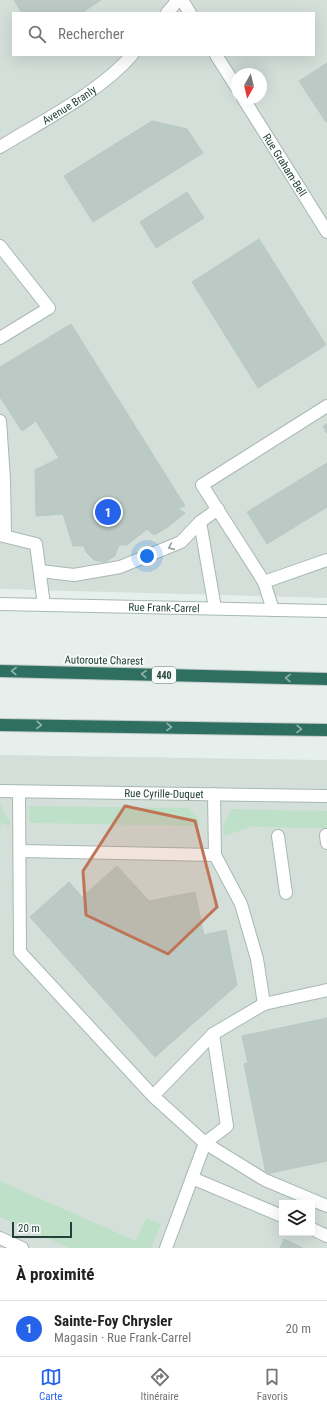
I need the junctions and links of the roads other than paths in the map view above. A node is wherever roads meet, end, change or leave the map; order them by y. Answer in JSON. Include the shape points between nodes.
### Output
{"nodes":[{"id":1,"x":178,"y":0,"type":"edge"},
{"id":2,"x":182,"y":0,"type":"edge"},
{"id":3,"x":168,"y":12,"type":"edge"},
{"id":4,"x":189,"y":12,"type":"edge"},
{"id":5,"x":131,"y":56,"type":"edge"},
{"id":6,"x":217,"y":56,"type":"edge"},
{"id":7,"x":231,"y":79,"type":"edge"},
{"id":8,"x":247,"y":104,"type":"edge"},
{"id":9,"x":0,"y":147,"type":"edge"},
{"id":10,"x":323,"y":216,"type":"edge"},
{"id":11,"x":327,"y":232,"type":"edge"},
{"id":12,"x":0,"y":246,"type":"edge"},
{"id":13,"x":0,"y":338,"type":"edge"},
{"id":14,"x":327,"y":406,"type":"edge"},
{"id":15,"x":0,"y":421,"type":"edge"},
{"id":16,"x":218,"y":508,"type":"junction"},
{"id":17,"x":200,"y":522,"type":"junction"},
{"id":18,"x":3,"y":535,"type":"edge"},
{"id":19,"x":327,"y":560,"type":"edge"},
{"id":20,"x":40,"y":571,"type":"junction"},
{"id":21,"x":264,"y":582,"type":"junction"},
{"id":22,"x":0,"y":604,"type":"edge"},
{"id":23,"x":44,"y":605,"type":"junction"},
{"id":24,"x":215,"y":608,"type":"junction"},
{"id":25,"x":273,"y":610,"type":"junction"},
{"id":26,"x":327,"y":611,"type":"edge"},
{"id":27,"x":0,"y":671,"type":"edge"},
{"id":28,"x":327,"y":679,"type":"edge"},
{"id":29,"x":0,"y":725,"type":"edge"},
{"id":30,"x":327,"y":730,"type":"edge"},
{"id":31,"x":0,"y":792,"type":"edge"},
{"id":32,"x":19,"y":792,"type":"junction"},
{"id":33,"x":214,"y":794,"type":"junction"},
{"id":34,"x":327,"y":796,"type":"edge"},
{"id":35,"x":278,"y":836,"type":"dead end"},
{"id":36,"x":20,"y":851,"type":"junction"},
{"id":37,"x":216,"y":855,"type":"junction"},
{"id":38,"x":286,"y":893,"type":"dead end"},
{"id":39,"x":327,"y":990,"type":"edge"},
{"id":40,"x":264,"y":1004,"type":"junction"},
{"id":41,"x":213,"y":1034,"type":"junction"},
{"id":42,"x":153,"y":1096,"type":"junction"},
{"id":43,"x":205,"y":1144,"type":"junction"},
{"id":44,"x":192,"y":1178,"type":"junction"},
{"id":45,"x":327,"y":1206,"type":"edge"},
{"id":46,"x":279,"y":1215,"type":"edge"},
{"id":47,"x":315,"y":1231,"type":"edge"},
{"id":48,"x":327,"y":1236,"type":"edge"},
{"id":49,"x":0,"y":1238,"type":"edge"},
{"id":50,"x":170,"y":1247,"type":"edge"},
{"id":51,"x":22,"y":1248,"type":"edge"}],
"edges":[{"from":1,"to":3,"type":"street"},
{"from":2,"to":4,"type":"street"},
{"from":5,"to":9,"type":"street","name":"Avenue Branly","via":[[88,93]]},
{"from":6,"to":7,"type":"street"},
{"from":8,"to":10,"type":"street","name":"Rue Graham-Bell"},
{"from":10,"to":11,"type":"street","name":"Rue Graham-Bell"},
{"from":12,"to":13,"type":"street","via":[[49,308]]},
{"from":14,"to":16,"type":"street","via":[[202,485]]},
{"from":15,"to":18,"type":"street","via":[[4,472]]},
{"from":16,"to":17,"type":"street"},
{"from":16,"to":21,"type":"street"},
{"from":17,"to":20,"type":"street","one_way":true,"via":[[181,542],[120,567],[74,575]]},
{"from":17,"to":24,"type":"street"},
{"from":18,"to":20,"type":"street","via":[[36,544]]},
{"from":19,"to":21,"type":"street"},
{"from":20,"to":23,"type":"street"},
{"from":21,"to":25,"type":"street"},
{"from":22,"to":23,"type":"street","name":"Rue Frank-Carrel"},
{"from":23,"to":24,"type":"street","name":"Rue Frank-Carrel"},
{"from":24,"to":25,"type":"street","name":"Rue Frank-Carrel"},
{"from":25,"to":26,"type":"street","name":"Rue Frank-Carrel"},
{"from":28,"to":27,"type":"highway","name":"Autoroute Charest","number":"440","one_way":true},
{"from":29,"to":30,"type":"highway","one_way":true},
{"from":31,"to":32,"type":"street","name":"Rue Cyrille-Duquet"},
{"from":32,"to":33,"type":"street","name":"Rue Cyrille-Duquet"},
{"from":32,"to":36,"type":"street"},
{"from":33,"to":34,"type":"street","name":"Rue Cyrille-Duquet"},
{"from":33,"to":37,"type":"street"},
{"from":35,"to":38,"type":"street"},
{"from":36,"to":37,"type":"street"},
{"from":36,"to":42,"type":"street","via":[[20,952]]},
{"from":37,"to":40,"type":"street","via":[[241,904],[256,959]]},
{"from":39,"to":40,"type":"street"},
{"from":40,"to":41,"type":"street"},
{"from":41,"to":42,"type":"street"},
{"from":41,"to":43,"type":"street","via":[[227,1126]]},
{"from":42,"to":43,"type":"street"},
{"from":43,"to":44,"type":"street"},
{"from":43,"to":45,"type":"street","via":[[264,1180]]},
{"from":44,"to":46,"type":"street"},
{"from":44,"to":50,"type":"street"},
{"from":47,"to":48,"type":"street"},
{"from":49,"to":51,"type":"street"}]}
